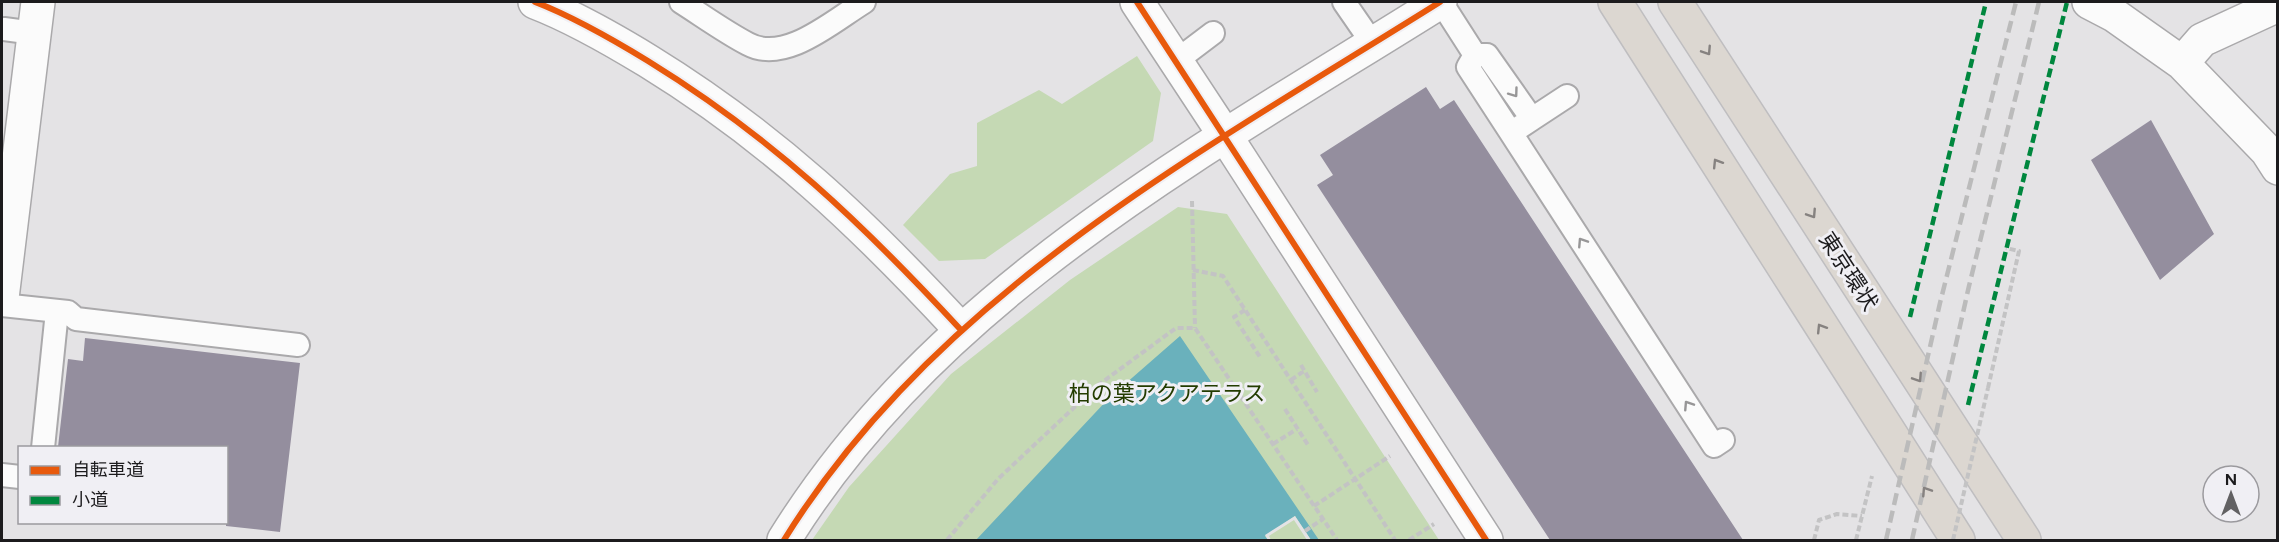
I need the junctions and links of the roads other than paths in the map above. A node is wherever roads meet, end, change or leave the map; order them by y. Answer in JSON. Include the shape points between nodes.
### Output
{"nodes":[{"id":1,"x":535,"y":2,"type":"edge"},
{"id":2,"x":681,"y":2,"type":"edge"},
{"id":3,"x":864,"y":2,"type":"edge"},
{"id":4,"x":1137,"y":2,"type":"edge"},
{"id":5,"x":1344,"y":2,"type":"edge"},
{"id":6,"x":1441,"y":2,"type":"edge"},
{"id":7,"x":1615,"y":2,"type":"edge"},
{"id":8,"x":1675,"y":2,"type":"edge"},
{"id":9,"x":2089,"y":2,"type":"edge"},
{"id":10,"x":2277,"y":5,"type":"edge"},
{"id":11,"x":26,"y":21,"type":"edge"},
{"id":12,"x":1213,"y":33,"type":"dead end"},
{"id":13,"x":1373,"y":44,"type":"junction"},
{"id":14,"x":1475,"y":55,"type":"junction"},
{"id":15,"x":1176,"y":61,"type":"junction"},
{"id":16,"x":2182,"y":63,"type":"junction"},
{"id":17,"x":1567,"y":96,"type":"dead end"},
{"id":18,"x":1532,"y":119,"type":"junction"},
{"id":19,"x":1511,"y":133,"type":"junction"},
{"id":20,"x":1226,"y":137,"type":"junction"},
{"id":21,"x":2277,"y":168,"type":"edge"},
{"id":22,"x":2,"y":298,"type":"edge"},
{"id":23,"x":2,"y":306,"type":"edge"},
{"id":24,"x":57,"y":311,"type":"junction"},
{"id":25,"x":961,"y":330,"type":"junction"},
{"id":26,"x":298,"y":345,"type":"dead end"},
{"id":27,"x":1723,"y":440,"type":"dead end"},
{"id":28,"x":43,"y":446,"type":"edge"},
{"id":29,"x":2,"y":475,"type":"edge"},
{"id":30,"x":18,"y":477,"type":"edge"},
{"id":31,"x":784,"y":540,"type":"edge"},
{"id":32,"x":1486,"y":540,"type":"edge"},
{"id":33,"x":1958,"y":540,"type":"edge"},
{"id":34,"x":2024,"y":540,"type":"edge"}],
"edges":[{"from":1,"to":25,"type":"street","via":[[619,44],[689,87],[773,147],[865,228]]},
{"from":2,"to":3,"type":"lane","via":[[750,46],[783,49],[805,40]]},
{"from":4,"to":15,"type":"street"},
{"from":5,"to":13,"type":"lane"},
{"from":6,"to":13,"type":"street"},
{"from":6,"to":14,"type":"lane"},
{"from":33,"to":7,"type":"highway","one_way":true},
{"from":8,"to":34,"type":"highway","name":"東京環状","one_way":true},
{"from":9,"to":16,"type":"street"},
{"from":10,"to":16,"type":"street","via":[[2202,40]]},
{"from":11,"to":22,"type":"street"},
{"from":12,"to":15,"type":"lane"},
{"from":13,"to":20,"type":"street"},
{"from":14,"to":18,"type":"lane","one_way":true,"via":[[1487,55]]},
{"from":14,"to":19,"type":"lane","via":[[1468,67]]},
{"from":15,"to":20,"type":"street"},
{"from":16,"to":21,"type":"street","via":[[2267,151]]},
{"from":17,"to":18,"type":"lane"},
{"from":18,"to":19,"type":"lane"},
{"from":27,"to":19,"type":"lane","one_way":true,"via":[[1714,446]]},
{"from":20,"to":25,"type":"street","via":[[1087,228]]},
{"from":20,"to":32,"type":"street"},
{"from":23,"to":24,"type":"lane"},
{"from":24,"to":26,"type":"lane","via":[[68,312],[76,319]]},
{"from":24,"to":28,"type":"lane"},
{"from":25,"to":31,"type":"street","via":[[861,436]]},
{"from":29,"to":30,"type":"lane"}]}
